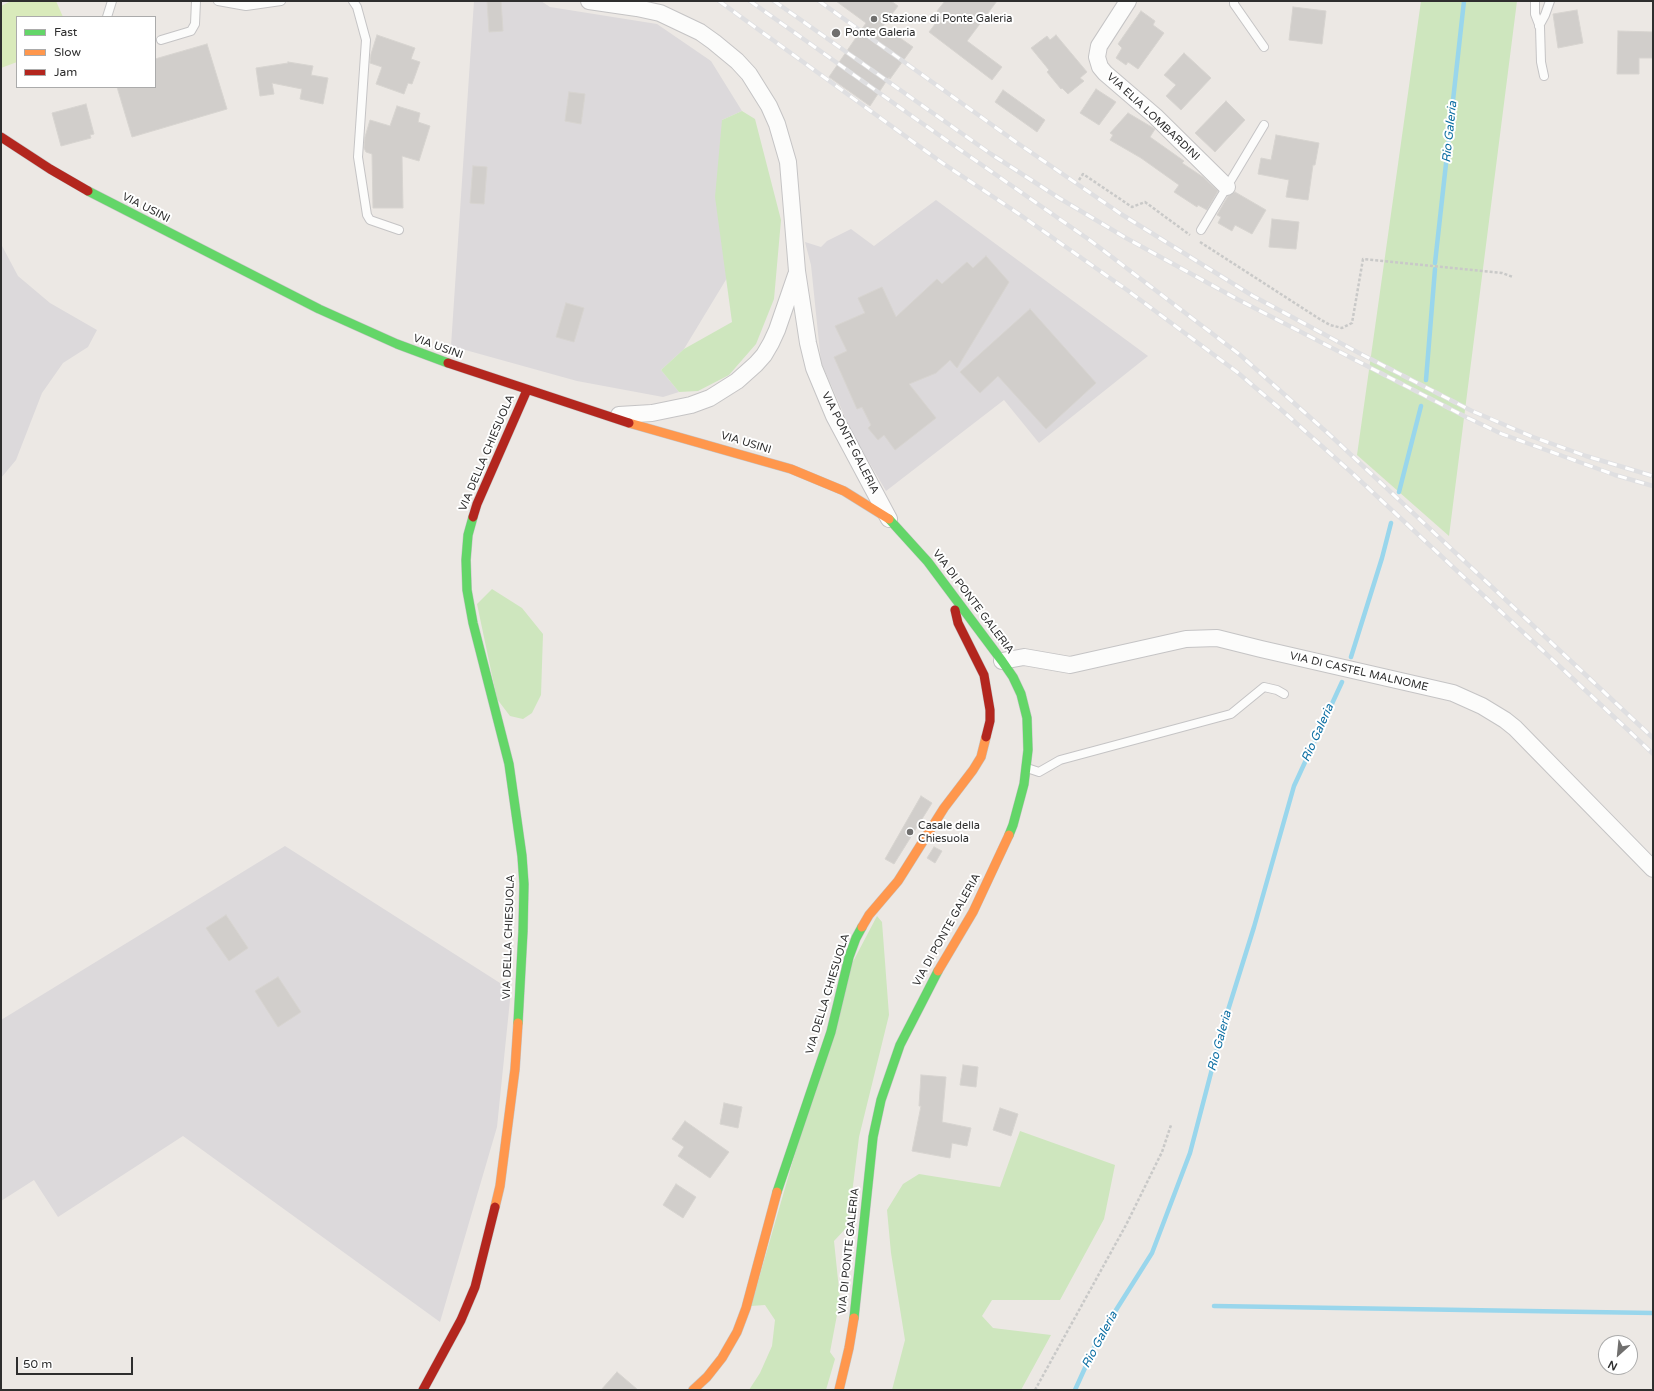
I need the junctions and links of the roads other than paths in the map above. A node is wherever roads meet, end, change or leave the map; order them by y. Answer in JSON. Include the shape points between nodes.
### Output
{"nodes":[{"id":1,"x":112,"y":1,"type":"edge"},
{"id":2,"x":196,"y":1,"type":"edge"},
{"id":3,"x":218,"y":1,"type":"edge"},
{"id":4,"x":281,"y":1,"type":"edge"},
{"id":5,"x":353,"y":1,"type":"edge"},
{"id":6,"x":589,"y":1,"type":"edge"},
{"id":7,"x":1128,"y":1,"type":"edge"},
{"id":8,"x":1234,"y":1,"type":"edge"},
{"id":9,"x":1535,"y":1,"type":"edge"},
{"id":10,"x":1550,"y":1,"type":"edge"},
{"id":11,"x":107,"y":16,"type":"edge"},
{"id":12,"x":1539,"y":26,"type":"junction"},
{"id":13,"x":162,"y":40,"type":"dead end"},
{"id":14,"x":1264,"y":47,"type":"dead end"},
{"id":15,"x":1544,"y":76,"type":"dead end"},
{"id":16,"x":1264,"y":125,"type":"dead end"},
{"id":17,"x":1,"y":136,"type":"edge"},
{"id":18,"x":1227,"y":187,"type":"junction"},
{"id":19,"x":399,"y":230,"type":"dead end"},
{"id":20,"x":1201,"y":230,"type":"dead end"},
{"id":21,"x":797,"y":270,"type":"junction"},
{"id":22,"x":527,"y":390,"type":"junction"},
{"id":23,"x":606,"y":416,"type":"junction"},
{"id":24,"x":890,"y":520,"type":"junction"},
{"id":25,"x":958,"y":601,"type":"junction"},
{"id":26,"x":1002,"y":660,"type":"junction"},
{"id":27,"x":1284,"y":694,"type":"dead end"},
{"id":28,"x":1027,"y":768,"type":"junction"},
{"id":29,"x":1653,"y":869,"type":"edge"},
{"id":30,"x":423,"y":1390,"type":"edge"},
{"id":31,"x":693,"y":1390,"type":"edge"},
{"id":32,"x":839,"y":1390,"type":"edge"}],
"edges":[{"from":1,"to":11,"type":"lane"},
{"from":2,"to":13,"type":"lane","via":[[195,24],[191,31]]},
{"from":3,"to":4,"type":"lane","via":[[246,6]]},
{"from":5,"to":19,"type":"lane","via":[[366,40],[358,157],[367,215],[370,220]]},
{"from":6,"to":21,"type":"street","name":"VIA PONTE GALERIA","via":[[637,8],[672,18],[714,42],[749,74],[777,124],[788,162]]},
{"from":7,"to":18,"type":"street","name":"VIA ELIA LOMBARDINI","via":[[1099,46],[1097,57],[1100,67],[1155,116]]},
{"from":8,"to":14,"type":"lane"},
{"from":9,"to":12,"type":"lane","via":[[1535,14]]},
{"from":10,"to":12,"type":"lane"},
{"from":12,"to":15,"type":"lane"},
{"from":16,"to":18,"type":"lane"},
{"from":17,"to":22,"type":"main road","name":"VIA USINI","via":[[86,190],[319,309],[425,355]]},
{"from":18,"to":20,"type":"lane"},
{"from":21,"to":23,"type":"street","name":"VIA PONTE GALERIA","via":[[771,343],[760,359],[737,381],[710,398],[680,408]]},
{"from":21,"to":24,"type":"street","name":"VIA PONTE GALERIA","via":[[808,343],[819,381],[834,416]]},
{"from":22,"to":23,"type":"main road","name":"VIA USINI"},
{"from":22,"to":30,"type":"main road","name":"VIA DELLA CHIESUOLA","via":[[477,504],[468,535],[466,560],[467,590],[473,623],[509,764],[521,842],[524,884],[523,946],[515,1069],[500,1186],[480,1271],[461,1320]]},
{"from":23,"to":24,"type":"main road","name":"VIA USINI","via":[[709,444],[813,477],[857,499]]},
{"from":24,"to":25,"type":"main road","name":"VIA DI PONTE GALERIA","via":[[923,556]]},
{"from":25,"to":26,"type":"main road","name":"VIA DI PONTE GALERIA"},
{"from":25,"to":31,"type":"main road","name":"VIA DELLA CHIESUOLA","via":[[955,617],[984,675],[988,692],[990,721],[982,753],[898,881],[867,919],[856,938],[831,1032],[778,1189],[743,1319],[722,1358]]},
{"from":26,"to":28,"type":"main road","name":"VIA DI PONTE GALERIA","via":[[1021,694],[1027,718]]},
{"from":26,"to":29,"type":"street","name":"VIA DI CASTEL MALNOME","via":[[1024,657],[1070,665],[1197,638],[1217,638],[1453,693],[1469,699],[1515,728]]},
{"from":27,"to":28,"type":"lane","via":[[1264,687],[1231,714],[1060,760],[1039,772]]},
{"from":28,"to":32,"type":"main road","name":"VIA DI PONTE GALERIA","via":[[1017,812],[1000,856],[973,912],[930,985],[900,1045],[880,1100],[873,1137],[858,1295]]}]}
